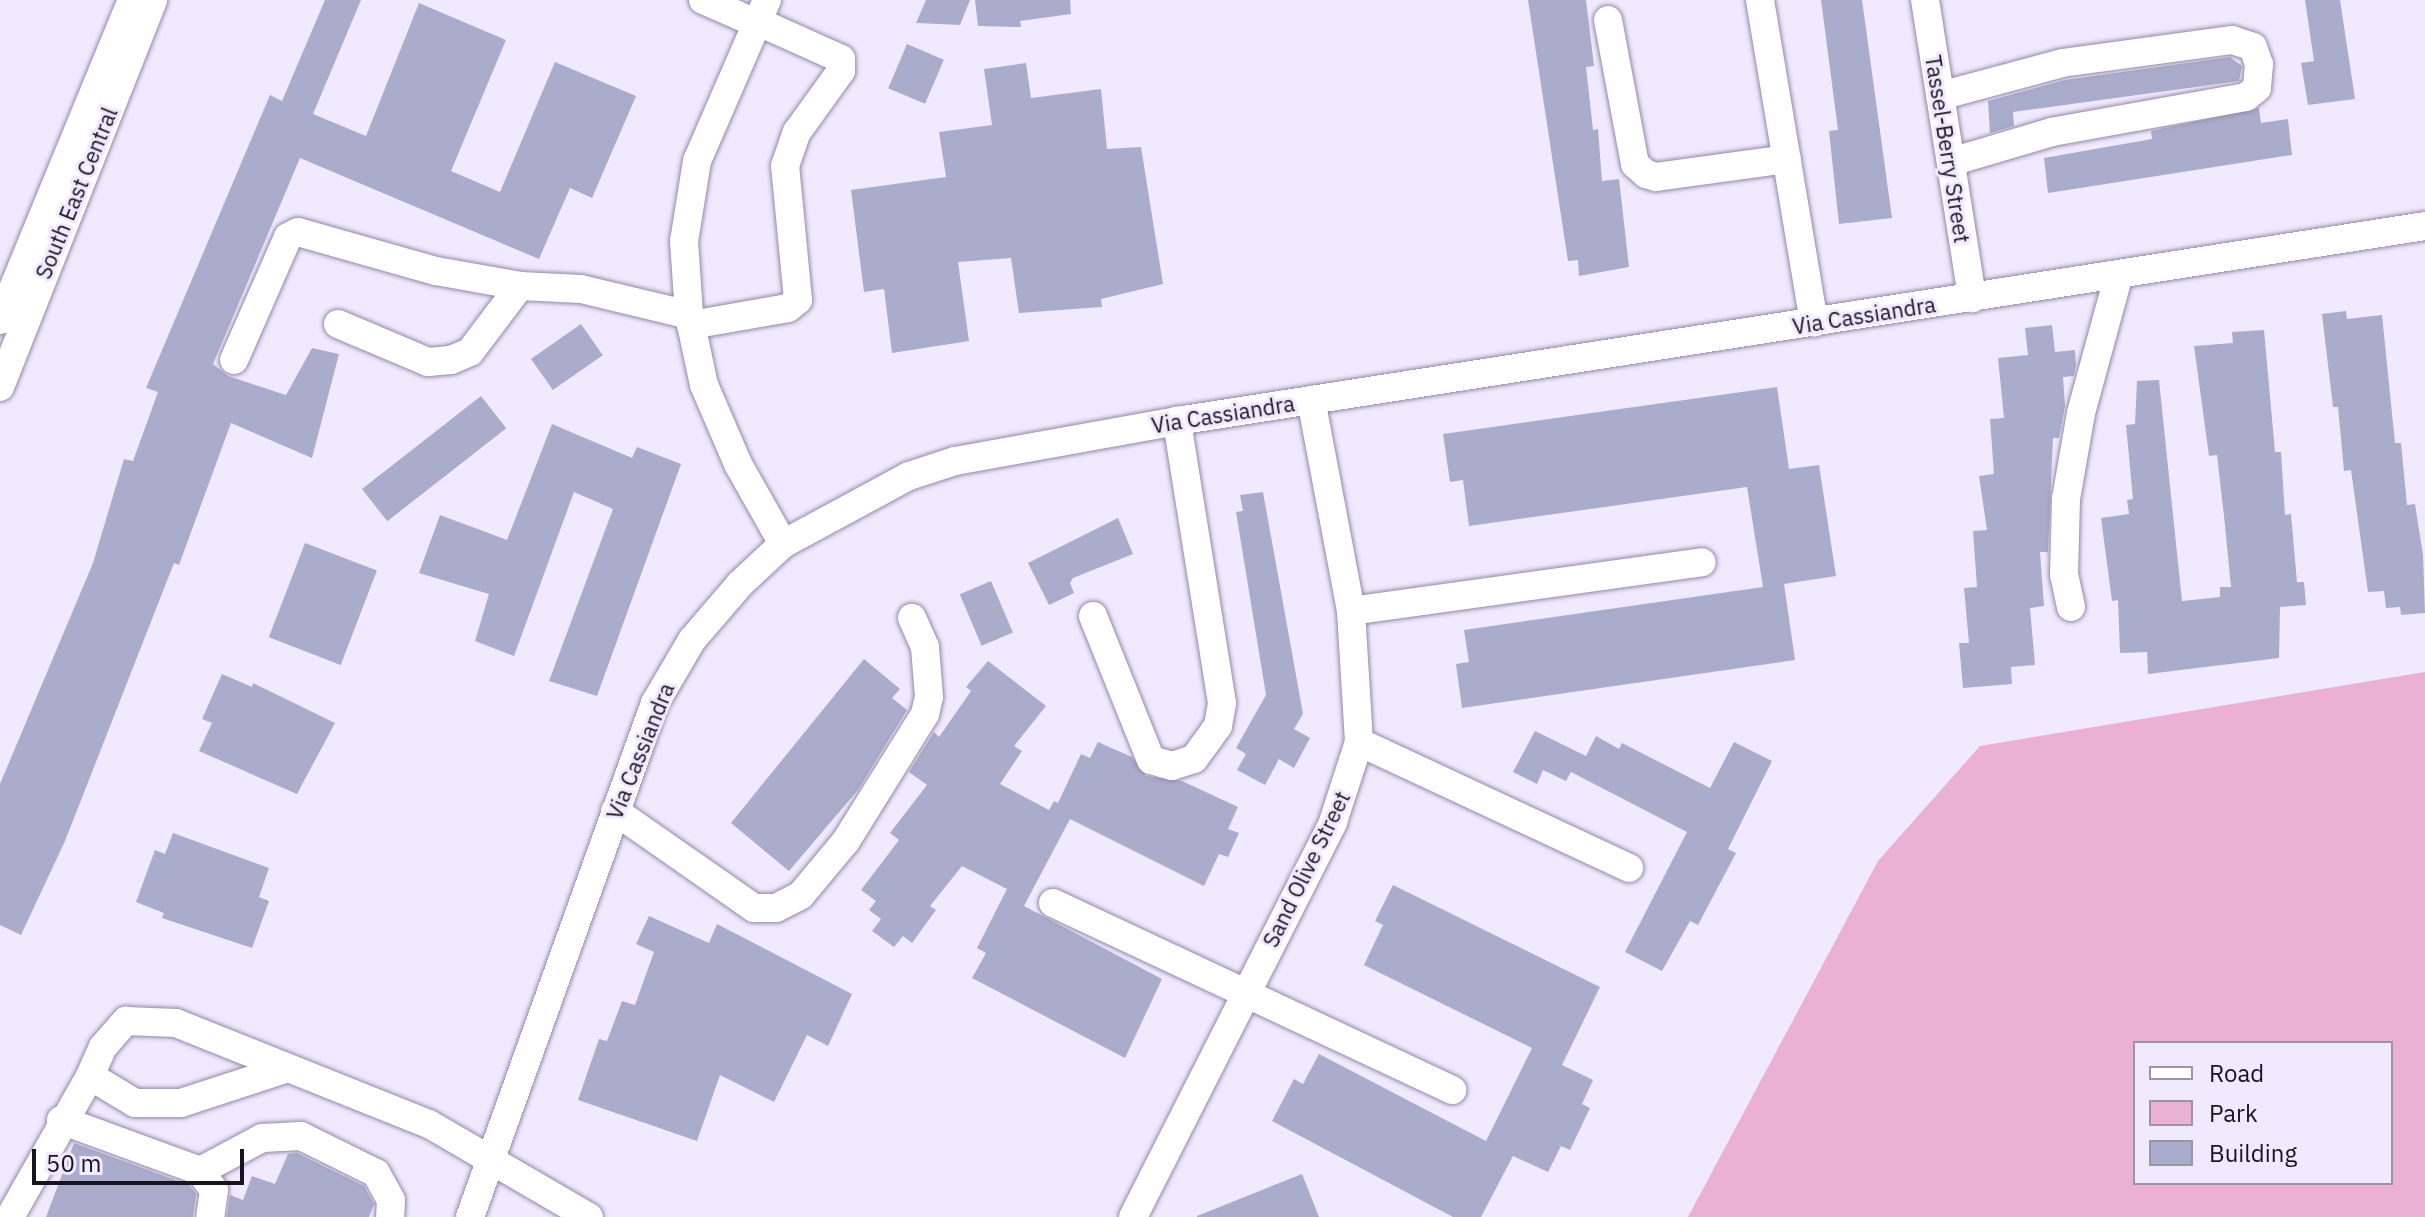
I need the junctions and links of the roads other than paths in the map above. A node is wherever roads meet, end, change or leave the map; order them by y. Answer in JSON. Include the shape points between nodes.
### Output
{"nodes":[{"id":1,"x":132,"y":0,"type":"edge"},
{"id":2,"x":153,"y":0,"type":"edge"},
{"id":3,"x":703,"y":0,"type":"edge"},
{"id":4,"x":1760,"y":0,"type":"edge"},
{"id":5,"x":1925,"y":0,"type":"edge"},
{"id":6,"x":760,"y":15,"type":"edge"},
{"id":7,"x":1608,"y":20,"type":"dead end"},
{"id":8,"x":1940,"y":96,"type":"junction"},
{"id":9,"x":1787,"y":159,"type":"junction"},
{"id":10,"x":1951,"y":162,"type":"junction"},
{"id":11,"x":2425,"y":226,"type":"edge"},
{"id":12,"x":2392,"y":231,"type":"junction"},
{"id":13,"x":2425,"y":238,"type":"edge"},
{"id":14,"x":2119,"y":274,"type":"junction"},
{"id":15,"x":520,"y":286,"type":"junction"},
{"id":16,"x":1972,"y":298,"type":"junction"},
{"id":17,"x":0,"y":320,"type":"edge"},
{"id":18,"x":690,"y":320,"type":"junction"},
{"id":19,"x":1814,"y":323,"type":"junction"},
{"id":20,"x":338,"y":324,"type":"dead end"},
{"id":21,"x":234,"y":360,"type":"dead end"},
{"id":22,"x":0,"y":387,"type":"edge"},
{"id":23,"x":1311,"y":400,"type":"junction"},
{"id":24,"x":1177,"y":421,"type":"junction"},
{"id":25,"x":783,"y":544,"type":"junction"},
{"id":26,"x":1702,"y":562,"type":"dead end"},
{"id":27,"x":2071,"y":607,"type":"dead end"},
{"id":28,"x":1351,"y":611,"type":"junction"},
{"id":29,"x":1093,"y":616,"type":"dead end"},
{"id":30,"x":912,"y":618,"type":"dead end"},
{"id":31,"x":1359,"y":742,"type":"junction"},
{"id":32,"x":615,"y":811,"type":"junction"},
{"id":33,"x":1629,"y":868,"type":"dead end"},
{"id":34,"x":1053,"y":903,"type":"dead end"},
{"id":35,"x":1245,"y":992,"type":"junction"},
{"id":36,"x":285,"y":1069,"type":"junction"},
{"id":37,"x":90,"y":1076,"type":"junction"},
{"id":38,"x":1452,"y":1090,"type":"dead end"},
{"id":39,"x":61,"y":1120,"type":"junction"},
{"id":40,"x":489,"y":1163,"type":"junction"},
{"id":41,"x":200,"y":1171,"type":"junction"},
{"id":42,"x":581,"y":1215,"type":"edge"},
{"id":43,"x":10,"y":1217,"type":"edge"},
{"id":44,"x":210,"y":1217,"type":"edge"},
{"id":45,"x":390,"y":1217,"type":"edge"},
{"id":46,"x":470,"y":1217,"type":"edge"},
{"id":47,"x":1133,"y":1217,"type":"edge"}],
"edges":[{"from":1,"to":17,"type":"street","name":"South East Central"},
{"from":2,"to":22,"type":"street","name":"South East Central"},
{"from":3,"to":6,"type":"street"},
{"from":4,"to":9,"type":"street"},
{"from":5,"to":8,"type":"street","name":"Tassel-Berry Street"},
{"from":6,"to":18,"type":"street","via":[[697,161],[684,241]]},
{"from":6,"to":18,"type":"street","via":[[841,59],[841,71],[797,132],[785,166],[798,300],[788,308]]},
{"from":7,"to":9,"type":"street","via":[[1635,164],[1646,174],[1656,177]]},
{"from":8,"to":10,"type":"street","name":"Tassel-Berry Street"},
{"from":8,"to":10,"type":"street","via":[[2062,63],[2232,40],[2253,47],[2259,64],[2257,88],[2246,97],[2052,132]]},
{"from":9,"to":19,"type":"street"},
{"from":10,"to":16,"type":"street","name":"Tassel-Berry Street"},
{"from":11,"to":12,"type":"street","name":"Via Cassiandra"},
{"from":12,"to":13,"type":"street"},
{"from":12,"to":14,"type":"street","name":"Via Cassiandra"},
{"from":14,"to":16,"type":"street","name":"Via Cassiandra"},
{"from":14,"to":27,"type":"street","via":[[2081,413],[2066,499],[2064,575]]},
{"from":15,"to":18,"type":"street","via":[[581,289]]},
{"from":15,"to":20,"type":"street","via":[[470,352],[451,360],[428,362]]},
{"from":15,"to":21,"type":"street","via":[[436,271],[298,232],[288,237]]},
{"from":16,"to":19,"type":"street","name":"Via Cassiandra"},
{"from":18,"to":25,"type":"street","via":[[704,385],[738,464]]},
{"from":19,"to":23,"type":"street","name":"Via Cassiandra"},
{"from":23,"to":24,"type":"street","name":"Via Cassiandra"},
{"from":23,"to":28,"type":"street","name":"Sand Olive Street"},
{"from":24,"to":25,"type":"street","name":"Via Cassiandra","via":[[943,465],[909,476]]},
{"from":24,"to":29,"type":"street","via":[[1222,703],[1218,726],[1194,759],[1172,766],[1151,760]]},
{"from":25,"to":32,"type":"street","name":"Via Cassiandra","via":[[692,640],[655,703]]},
{"from":26,"to":28,"type":"street"},
{"from":28,"to":31,"type":"street","name":"Sand Olive Street"},
{"from":30,"to":32,"type":"street","via":[[925,647],[925,714],[846,841],[801,895],[776,908],[754,908]]},
{"from":31,"to":33,"type":"street"},
{"from":31,"to":35,"type":"street","name":"Sand Olive Street","via":[[1333,822]]},
{"from":32,"to":40,"type":"street","name":"Via Cassiandra"},
{"from":34,"to":35,"type":"street"},
{"from":35,"to":38,"type":"street"},
{"from":35,"to":47,"type":"street","name":"Sand Olive Street"},
{"from":36,"to":37,"type":"street","via":[[181,1103],[135,1103]]},
{"from":36,"to":37,"type":"street","via":[[176,1023],[126,1021],[103,1047]]},
{"from":36,"to":40,"type":"street","via":[[429,1124]]},
{"from":37,"to":39,"type":"street"},
{"from":39,"to":41,"type":"street"},
{"from":39,"to":43,"type":"street"},
{"from":40,"to":42,"type":"street"},
{"from":40,"to":46,"type":"street","name":"Via Cassiandra"},
{"from":41,"to":44,"type":"street","via":[[214,1190]]},
{"from":41,"to":45,"type":"street","via":[[262,1138],[301,1136],[376,1173],[391,1200]]}]}
